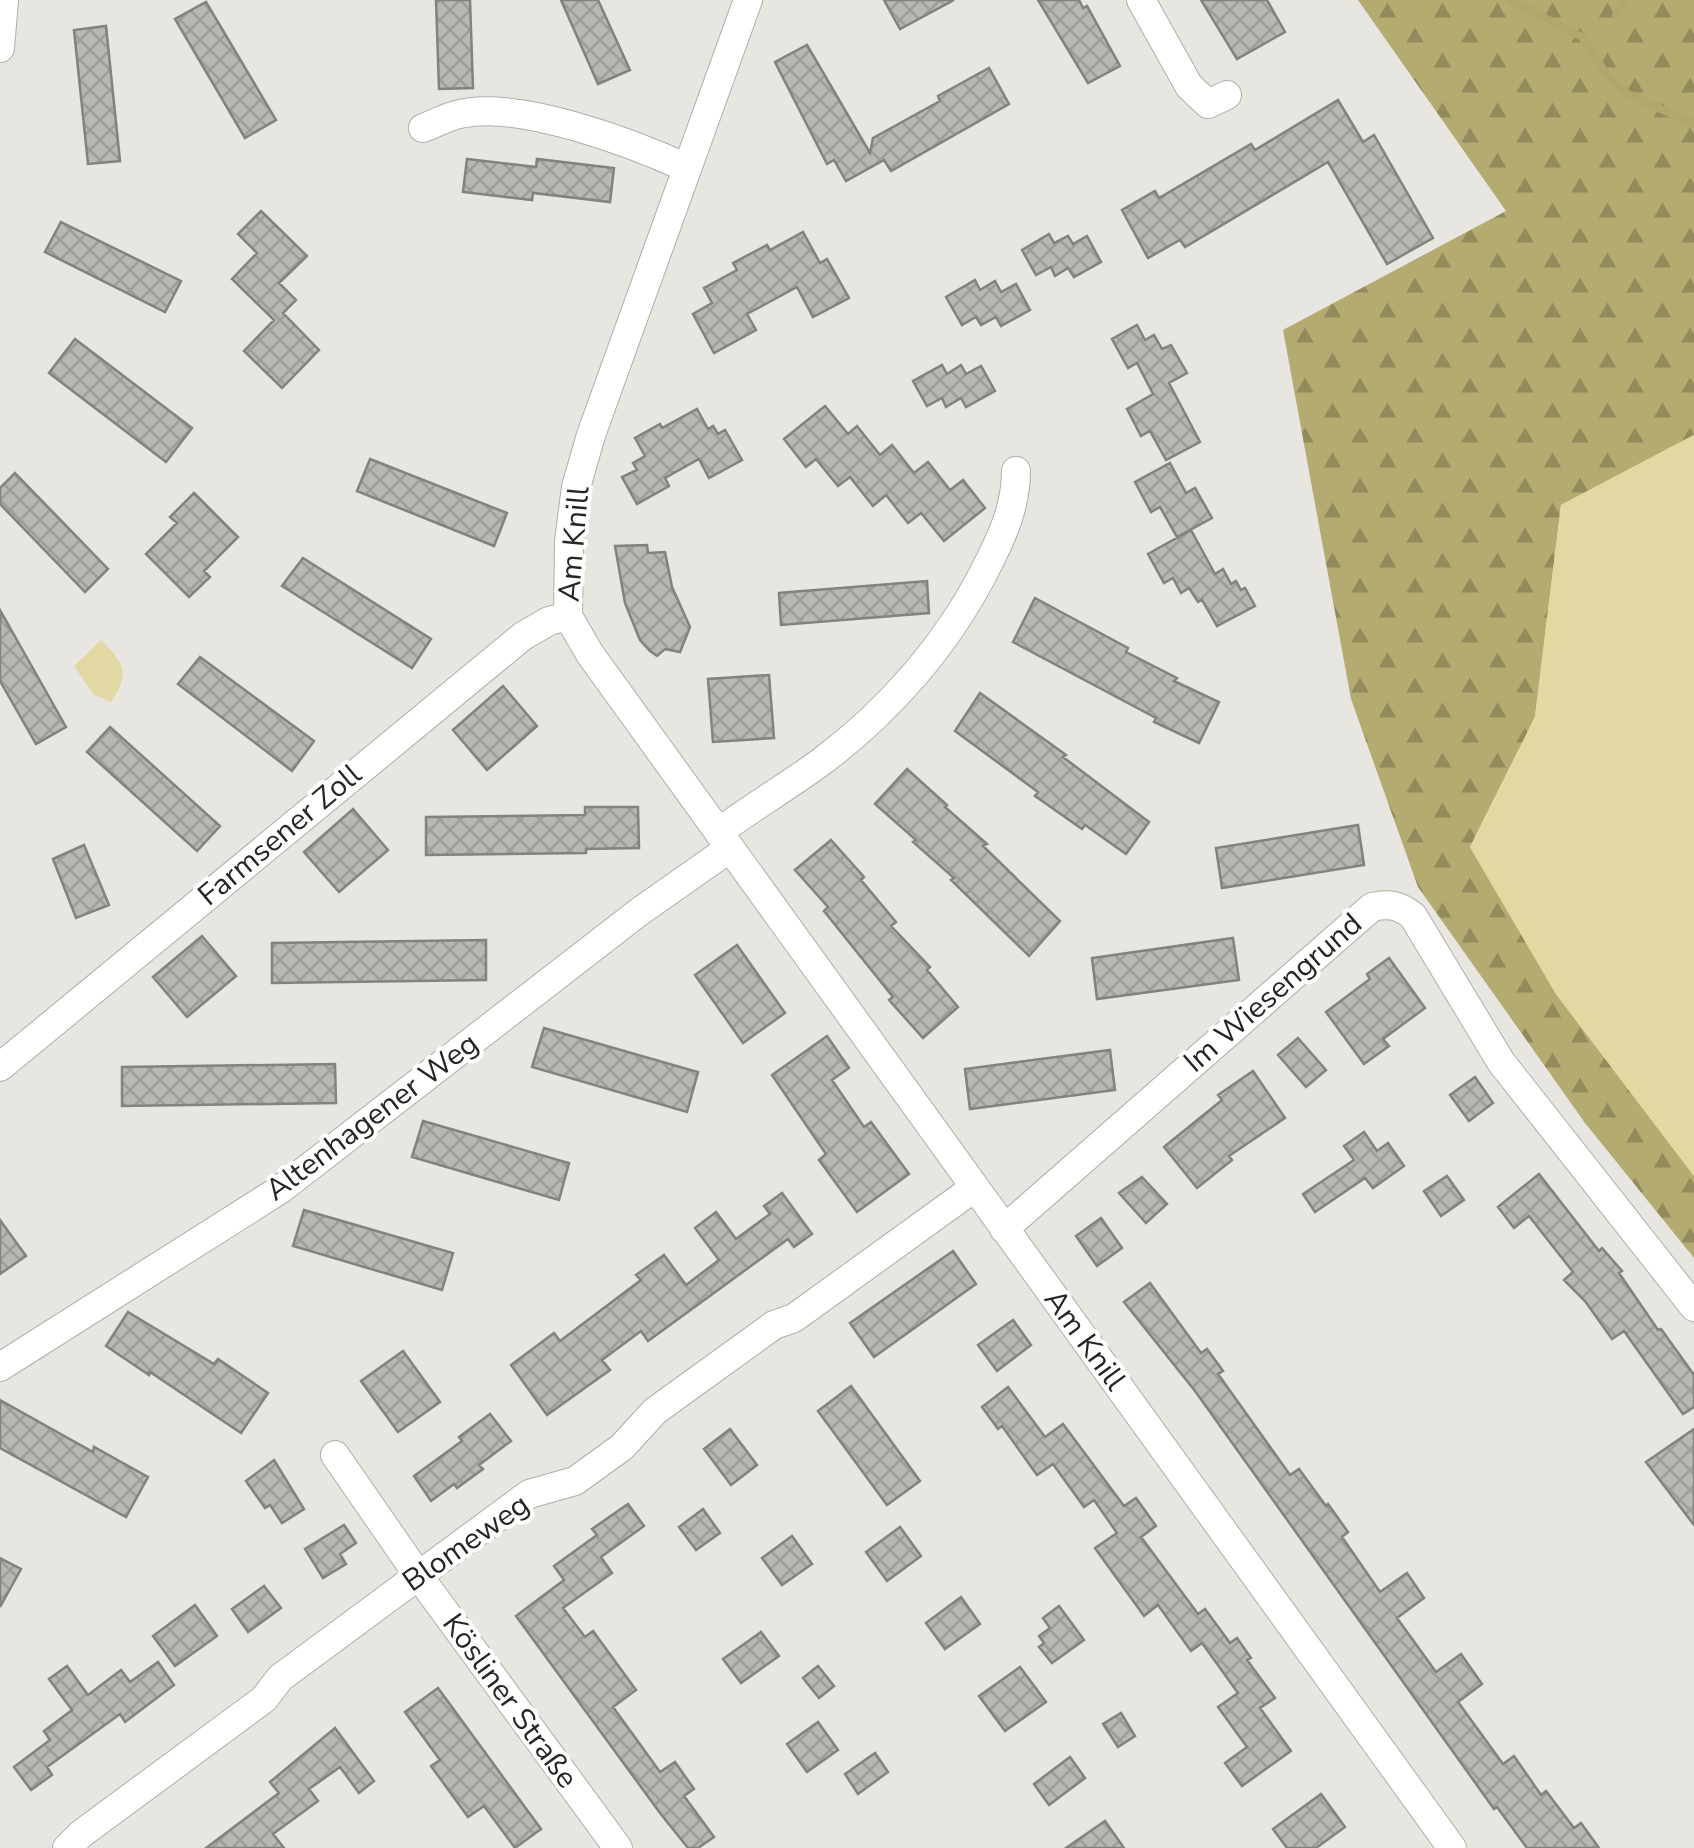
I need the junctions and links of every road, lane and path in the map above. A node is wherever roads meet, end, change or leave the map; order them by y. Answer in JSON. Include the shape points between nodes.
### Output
{"nodes":[{"id":1,"x":4,"y":0,"type":"edge"},
{"id":2,"x":748,"y":0,"type":"edge"},
{"id":3,"x":1141,"y":0,"type":"edge"},
{"id":4,"x":0,"y":48,"type":"edge"},
{"id":5,"x":1227,"y":95,"type":"dead end"},
{"id":6,"x":424,"y":128,"type":"dead end"},
{"id":7,"x":687,"y":168,"type":"junction"},
{"id":8,"x":1016,"y":471,"type":"dead end"},
{"id":9,"x":568,"y":616,"type":"junction"},
{"id":10,"x":725,"y":839,"type":"junction"},
{"id":11,"x":0,"y":1067,"type":"edge"},
{"id":12,"x":974,"y":1188,"type":"junction"},
{"id":13,"x":1004,"y":1230,"type":"junction"},
{"id":14,"x":1694,"y":1307,"type":"edge"},
{"id":15,"x":0,"y":1367,"type":"edge"},
{"id":16,"x":335,"y":1455,"type":"dead end"},
{"id":17,"x":418,"y":1575,"type":"junction"},
{"id":18,"x":67,"y":1848,"type":"edge"},
{"id":19,"x":618,"y":1848,"type":"edge"},
{"id":20,"x":1452,"y":1848,"type":"edge"}],
"edges":[{"from":1,"to":4,"type":"street"},
{"from":2,"to":7,"type":"street","name":"Am Knill"},
{"from":3,"to":5,"type":"street","via":[[1188,86],[1208,104]]},
{"from":6,"to":7,"type":"street","via":[[461,113],[537,118],[603,133]]},
{"from":7,"to":9,"type":"street","name":"Am Knill","via":[[576,487]]},
{"from":8,"to":10,"type":"street","via":[[1016,496],[999,542],[954,624],[868,723]]},
{"from":9,"to":10,"type":"street","name":"Am Knill"},
{"from":9,"to":11,"type":"street","name":"Farmsener Zoll","via":[[538,626],[508,648]]},
{"from":10,"to":12,"type":"street","name":"Am Knill"},
{"from":10,"to":15,"type":"street","name":"Altenhagener Weg","via":[[281,1189]]},
{"from":12,"to":13,"type":"street","name":"Am Knill"},
{"from":12,"to":17,"type":"street","name":"Blomeweg","via":[[655,1410],[622,1447],[575,1481],[529,1494]]},
{"from":13,"to":14,"type":"street","name":"Im Wiesengrund","via":[[1317,953],[1372,907],[1388,904],[1412,916],[1502,1062]]},
{"from":13,"to":20,"type":"street","name":"Am Knill"},
{"from":16,"to":17,"type":"street","name":"Kösliner Straße"},
{"from":17,"to":18,"type":"street","name":"Blomeweg"},
{"from":17,"to":19,"type":"street","name":"Kösliner Straße"}]}
